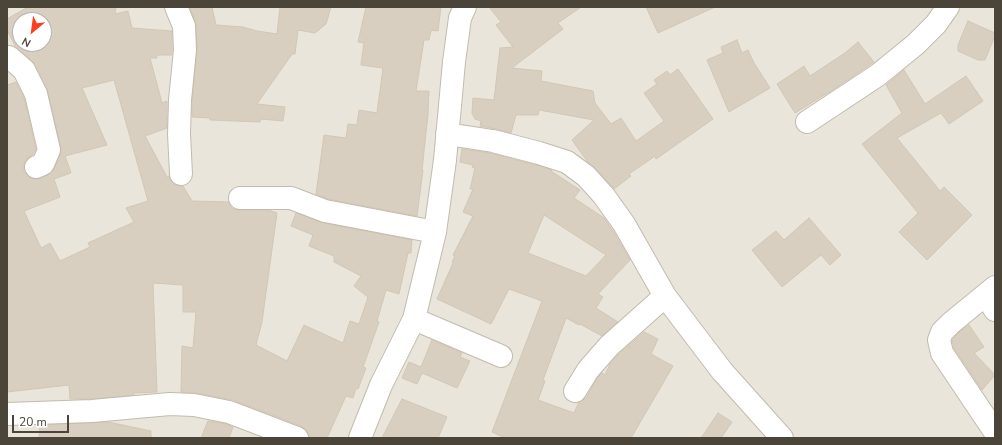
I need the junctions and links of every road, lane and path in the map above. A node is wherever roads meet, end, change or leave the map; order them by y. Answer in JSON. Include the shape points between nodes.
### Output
{"nodes":[{"id":1,"x":176,"y":7,"type":"edge"},
{"id":2,"x":465,"y":7,"type":"edge"},
{"id":3,"x":948,"y":7,"type":"edge"},
{"id":4,"x":8,"y":57,"type":"edge"},
{"id":5,"x":807,"y":122,"type":"dead end"},
{"id":6,"x":447,"y":134,"type":"junction"},
{"id":7,"x":36,"y":167,"type":"dead end"},
{"id":8,"x":181,"y":174,"type":"dead end"},
{"id":9,"x":240,"y":198,"type":"dead end"},
{"id":10,"x":436,"y":232,"type":"junction"},
{"id":11,"x":665,"y":296,"type":"junction"},
{"id":12,"x":992,"y":297,"type":"edge"},
{"id":13,"x":414,"y":319,"type":"junction"},
{"id":14,"x":501,"y":356,"type":"dead end"},
{"id":15,"x":575,"y":391,"type":"dead end"},
{"id":16,"x":7,"y":414,"type":"edge"},
{"id":17,"x":995,"y":432,"type":"edge"},
{"id":18,"x":297,"y":438,"type":"edge"},
{"id":19,"x":360,"y":438,"type":"edge"},
{"id":20,"x":782,"y":438,"type":"edge"}],
"edges":[{"from":1,"to":8,"type":"street","via":[[184,26],[185,50],[178,134]]},
{"from":2,"to":6,"type":"street","via":[[460,18]]},
{"from":3,"to":5,"type":"street","via":[[936,24],[916,44],[878,75]]},
{"from":4,"to":7,"type":"street","via":[[24,70],[36,94],[49,150],[43,164]]},
{"from":6,"to":10,"type":"street"},
{"from":6,"to":11,"type":"street","via":[[493,141],[539,153],[567,162],[586,176],[624,224]]},
{"from":9,"to":10,"type":"street","via":[[291,198],[325,211]]},
{"from":10,"to":13,"type":"street"},
{"from":11,"to":15,"type":"street","via":[[609,346],[588,370]]},
{"from":11,"to":20,"type":"street","via":[[722,371]]},
{"from":12,"to":17,"type":"street","via":[[951,323],[942,332],[939,340],[942,353]]},
{"from":13,"to":14,"type":"street"},
{"from":13,"to":19,"type":"street","via":[[381,384]]},
{"from":16,"to":18,"type":"street","via":[[92,411],[170,404],[194,405],[229,412]]}]}
